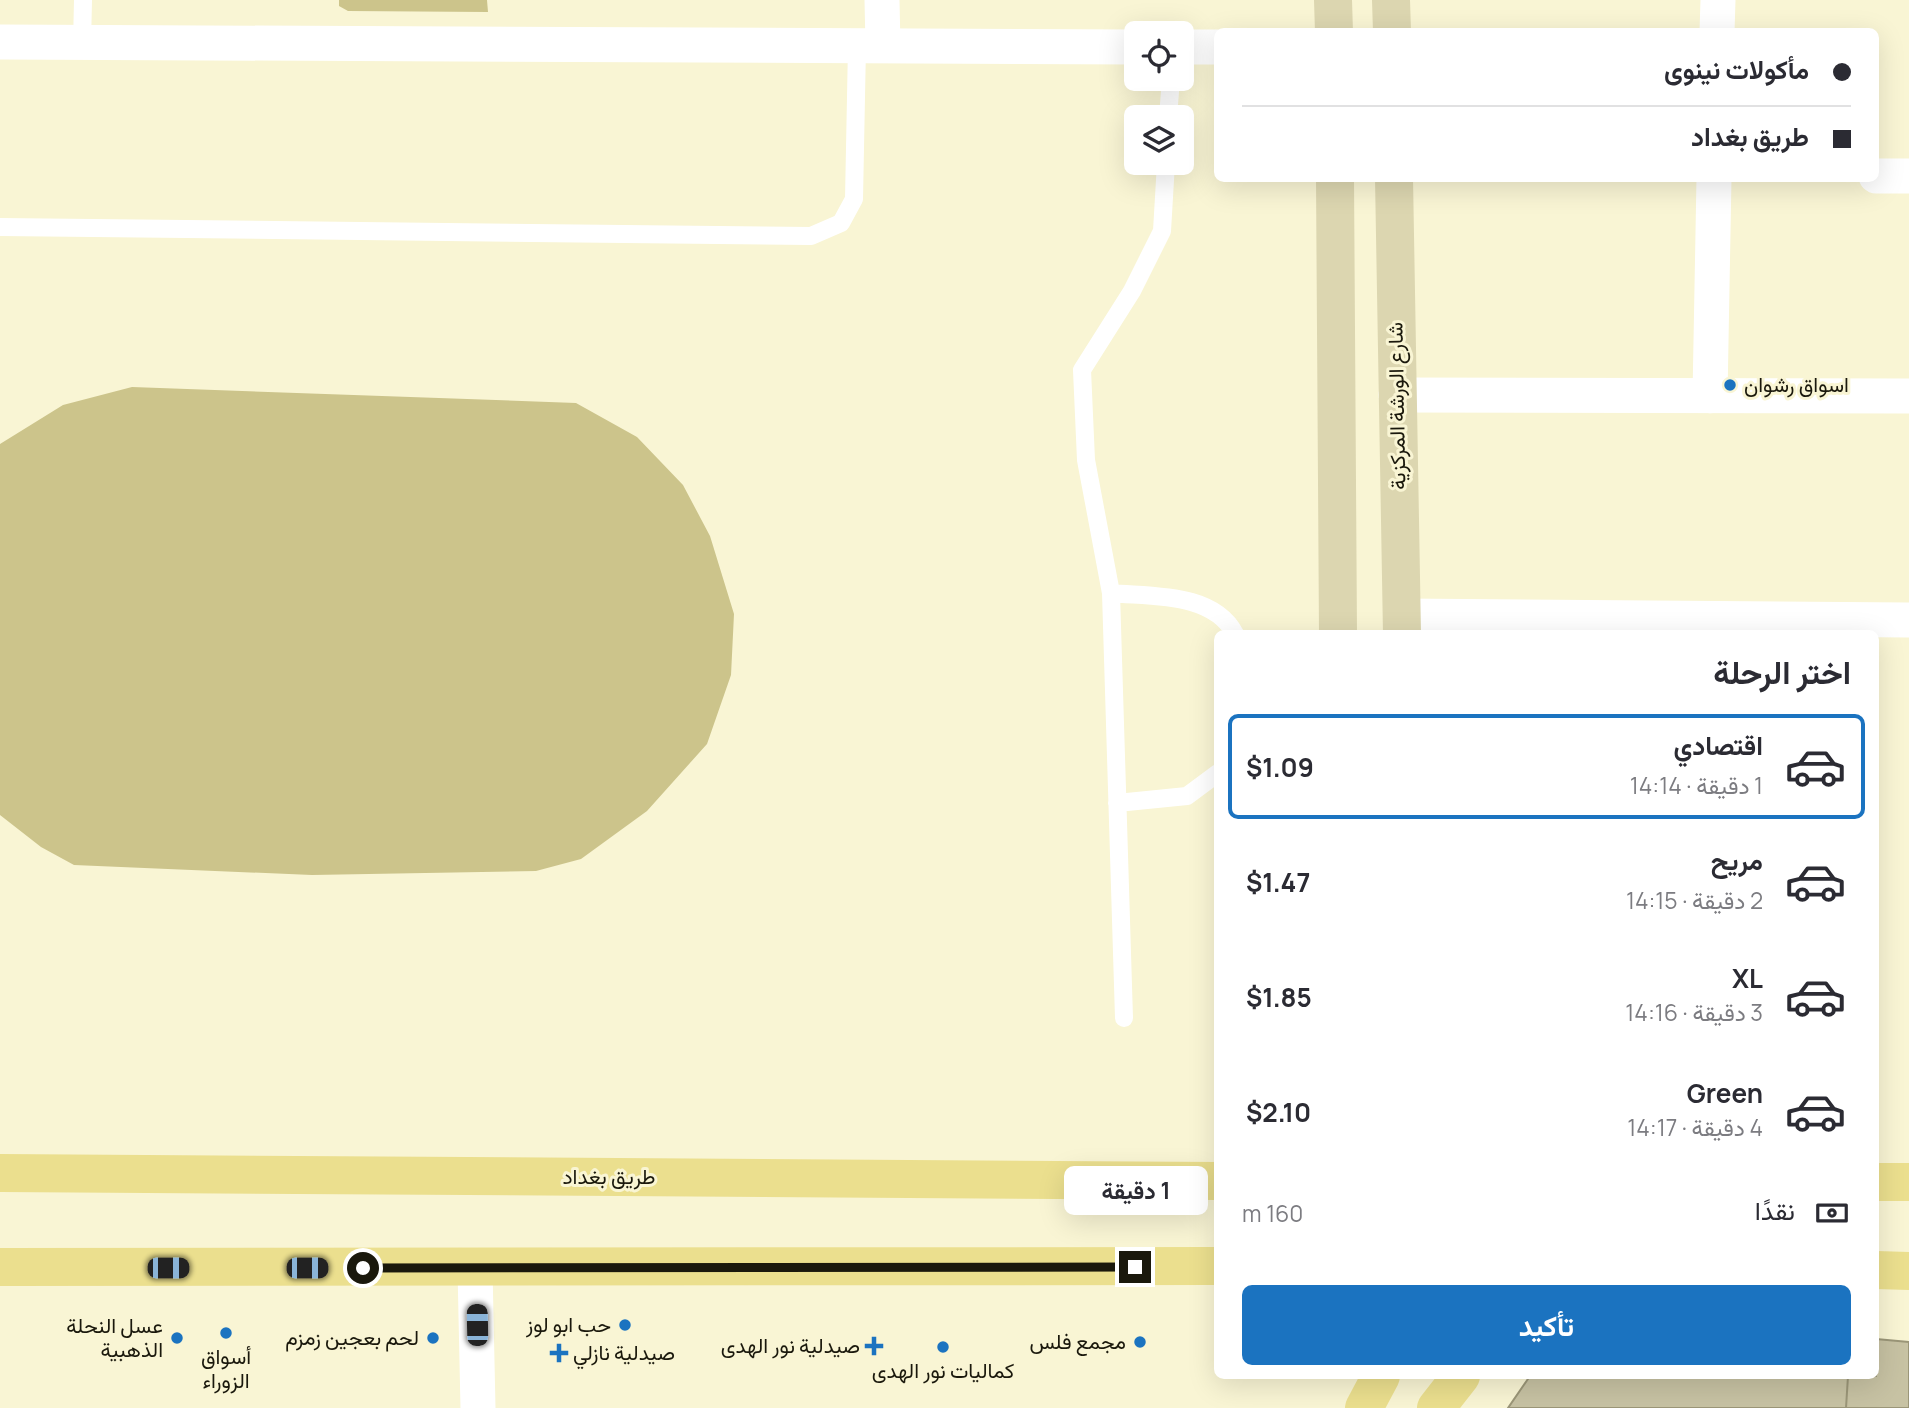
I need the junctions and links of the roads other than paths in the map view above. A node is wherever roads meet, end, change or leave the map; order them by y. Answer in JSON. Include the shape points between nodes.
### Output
{"nodes":[{"id":1,"x":83,"y":0,"type":"edge"},
{"id":2,"x":882,"y":0,"type":"edge"},
{"id":3,"x":1333,"y":0,"type":"edge"},
{"id":4,"x":1391,"y":0,"type":"edge"},
{"id":5,"x":1718,"y":0,"type":"edge"},
{"id":6,"x":1334,"y":28,"type":"edge"},
{"id":7,"x":1392,"y":28,"type":"edge"},
{"id":8,"x":1717,"y":28,"type":"edge"},
{"id":9,"x":0,"y":42,"type":"edge"},
{"id":10,"x":82,"y":44,"type":"junction"},
{"id":11,"x":870,"y":46,"type":"junction"},
{"id":12,"x":1124,"y":47,"type":"edge"},
{"id":13,"x":1194,"y":47,"type":"edge"},
{"id":14,"x":1214,"y":47,"type":"edge"},
{"id":15,"x":1165,"y":175,"type":"edge"},
{"id":16,"x":1879,"y":176,"type":"edge"},
{"id":17,"x":1909,"y":176,"type":"edge"},
{"id":18,"x":1335,"y":182,"type":"edge"},
{"id":19,"x":1394,"y":182,"type":"edge"},
{"id":20,"x":1714,"y":182,"type":"edge"},
{"id":21,"x":0,"y":226,"type":"edge"},
{"id":22,"x":1396,"y":395,"type":"junction"},
{"id":23,"x":1710,"y":396,"type":"junction"},
{"id":24,"x":1909,"y":396,"type":"edge"},
{"id":25,"x":1111,"y":593,"type":"junction"},
{"id":26,"x":1909,"y":620,"type":"edge"},
{"id":27,"x":1402,"y":625,"type":"edge"},
{"id":28,"x":1634,"y":626,"type":"edge"},
{"id":29,"x":1811,"y":627,"type":"edge"},
{"id":30,"x":1233,"y":630,"type":"edge"},
{"id":31,"x":1338,"y":630,"type":"edge"},
{"id":32,"x":1214,"y":776,"type":"edge"},
{"id":33,"x":1117,"y":803,"type":"junction"},
{"id":34,"x":1124,"y":1018,"type":"dead end"},
{"id":35,"x":0,"y":1173,"type":"edge"},
{"id":36,"x":1214,"y":1181,"type":"edge"},
{"id":37,"x":1879,"y":1182,"type":"edge"},
{"id":38,"x":1909,"y":1182,"type":"edge"},
{"id":39,"x":1214,"y":1266,"type":"edge"},
{"id":40,"x":0,"y":1267,"type":"edge"},
{"id":41,"x":475,"y":1269,"type":"junction"},
{"id":42,"x":1879,"y":1270,"type":"edge"},
{"id":43,"x":1909,"y":1271,"type":"edge"},
{"id":44,"x":1379,"y":1379,"type":"edge"},
{"id":45,"x":1459,"y":1379,"type":"edge"},
{"id":46,"x":478,"y":1408,"type":"edge"},
{"id":47,"x":1364,"y":1408,"type":"edge"},
{"id":48,"x":1436,"y":1408,"type":"edge"}],
"edges":[{"from":1,"to":10,"type":"lane"},
{"from":2,"to":11,"type":"street"},
{"from":3,"to":6,"type":"main road"},
{"from":4,"to":7,"type":"main road"},
{"from":5,"to":8,"type":"street"},
{"from":9,"to":10,"type":"street"},
{"from":10,"to":11,"type":"street"},
{"from":11,"to":12,"type":"street"},
{"from":11,"to":21,"type":"lane","via":[[854,199],[841,223],[811,236]]},
{"from":13,"to":14,"type":"street"},
{"from":15,"to":25,"type":"lane","via":[[1162,231],[1132,291],[1082,370],[1086,460]]},
{"from":16,"to":17,"type":"street"},
{"from":18,"to":31,"type":"main road"},
{"from":19,"to":22,"type":"main road","name":"شارع الورشة المركزية"},
{"from":20,"to":23,"type":"street"},
{"from":22,"to":23,"type":"street"},
{"from":22,"to":27,"type":"main road","name":"شارع الورشة المركزية"},
{"from":23,"to":24,"type":"street"},
{"from":25,"to":30,"type":"lane","via":[[1200,603],[1228,621]]},
{"from":25,"to":33,"type":"lane"},
{"from":26,"to":29,"type":"street"},
{"from":27,"to":28,"type":"street"},
{"from":28,"to":29,"type":"street"},
{"from":32,"to":33,"type":"lane","via":[[1187,796]]},
{"from":33,"to":34,"type":"lane"},
{"from":35,"to":36,"type":"main road","name":"طريق بغداد"},
{"from":37,"to":38,"type":"main road"},
{"from":39,"to":41,"type":"main road"},
{"from":40,"to":41,"type":"main road"},
{"from":41,"to":46,"type":"street"},
{"from":42,"to":43,"type":"main road"},
{"from":44,"to":47,"type":"main road"},
{"from":45,"to":48,"type":"main road"}]}
